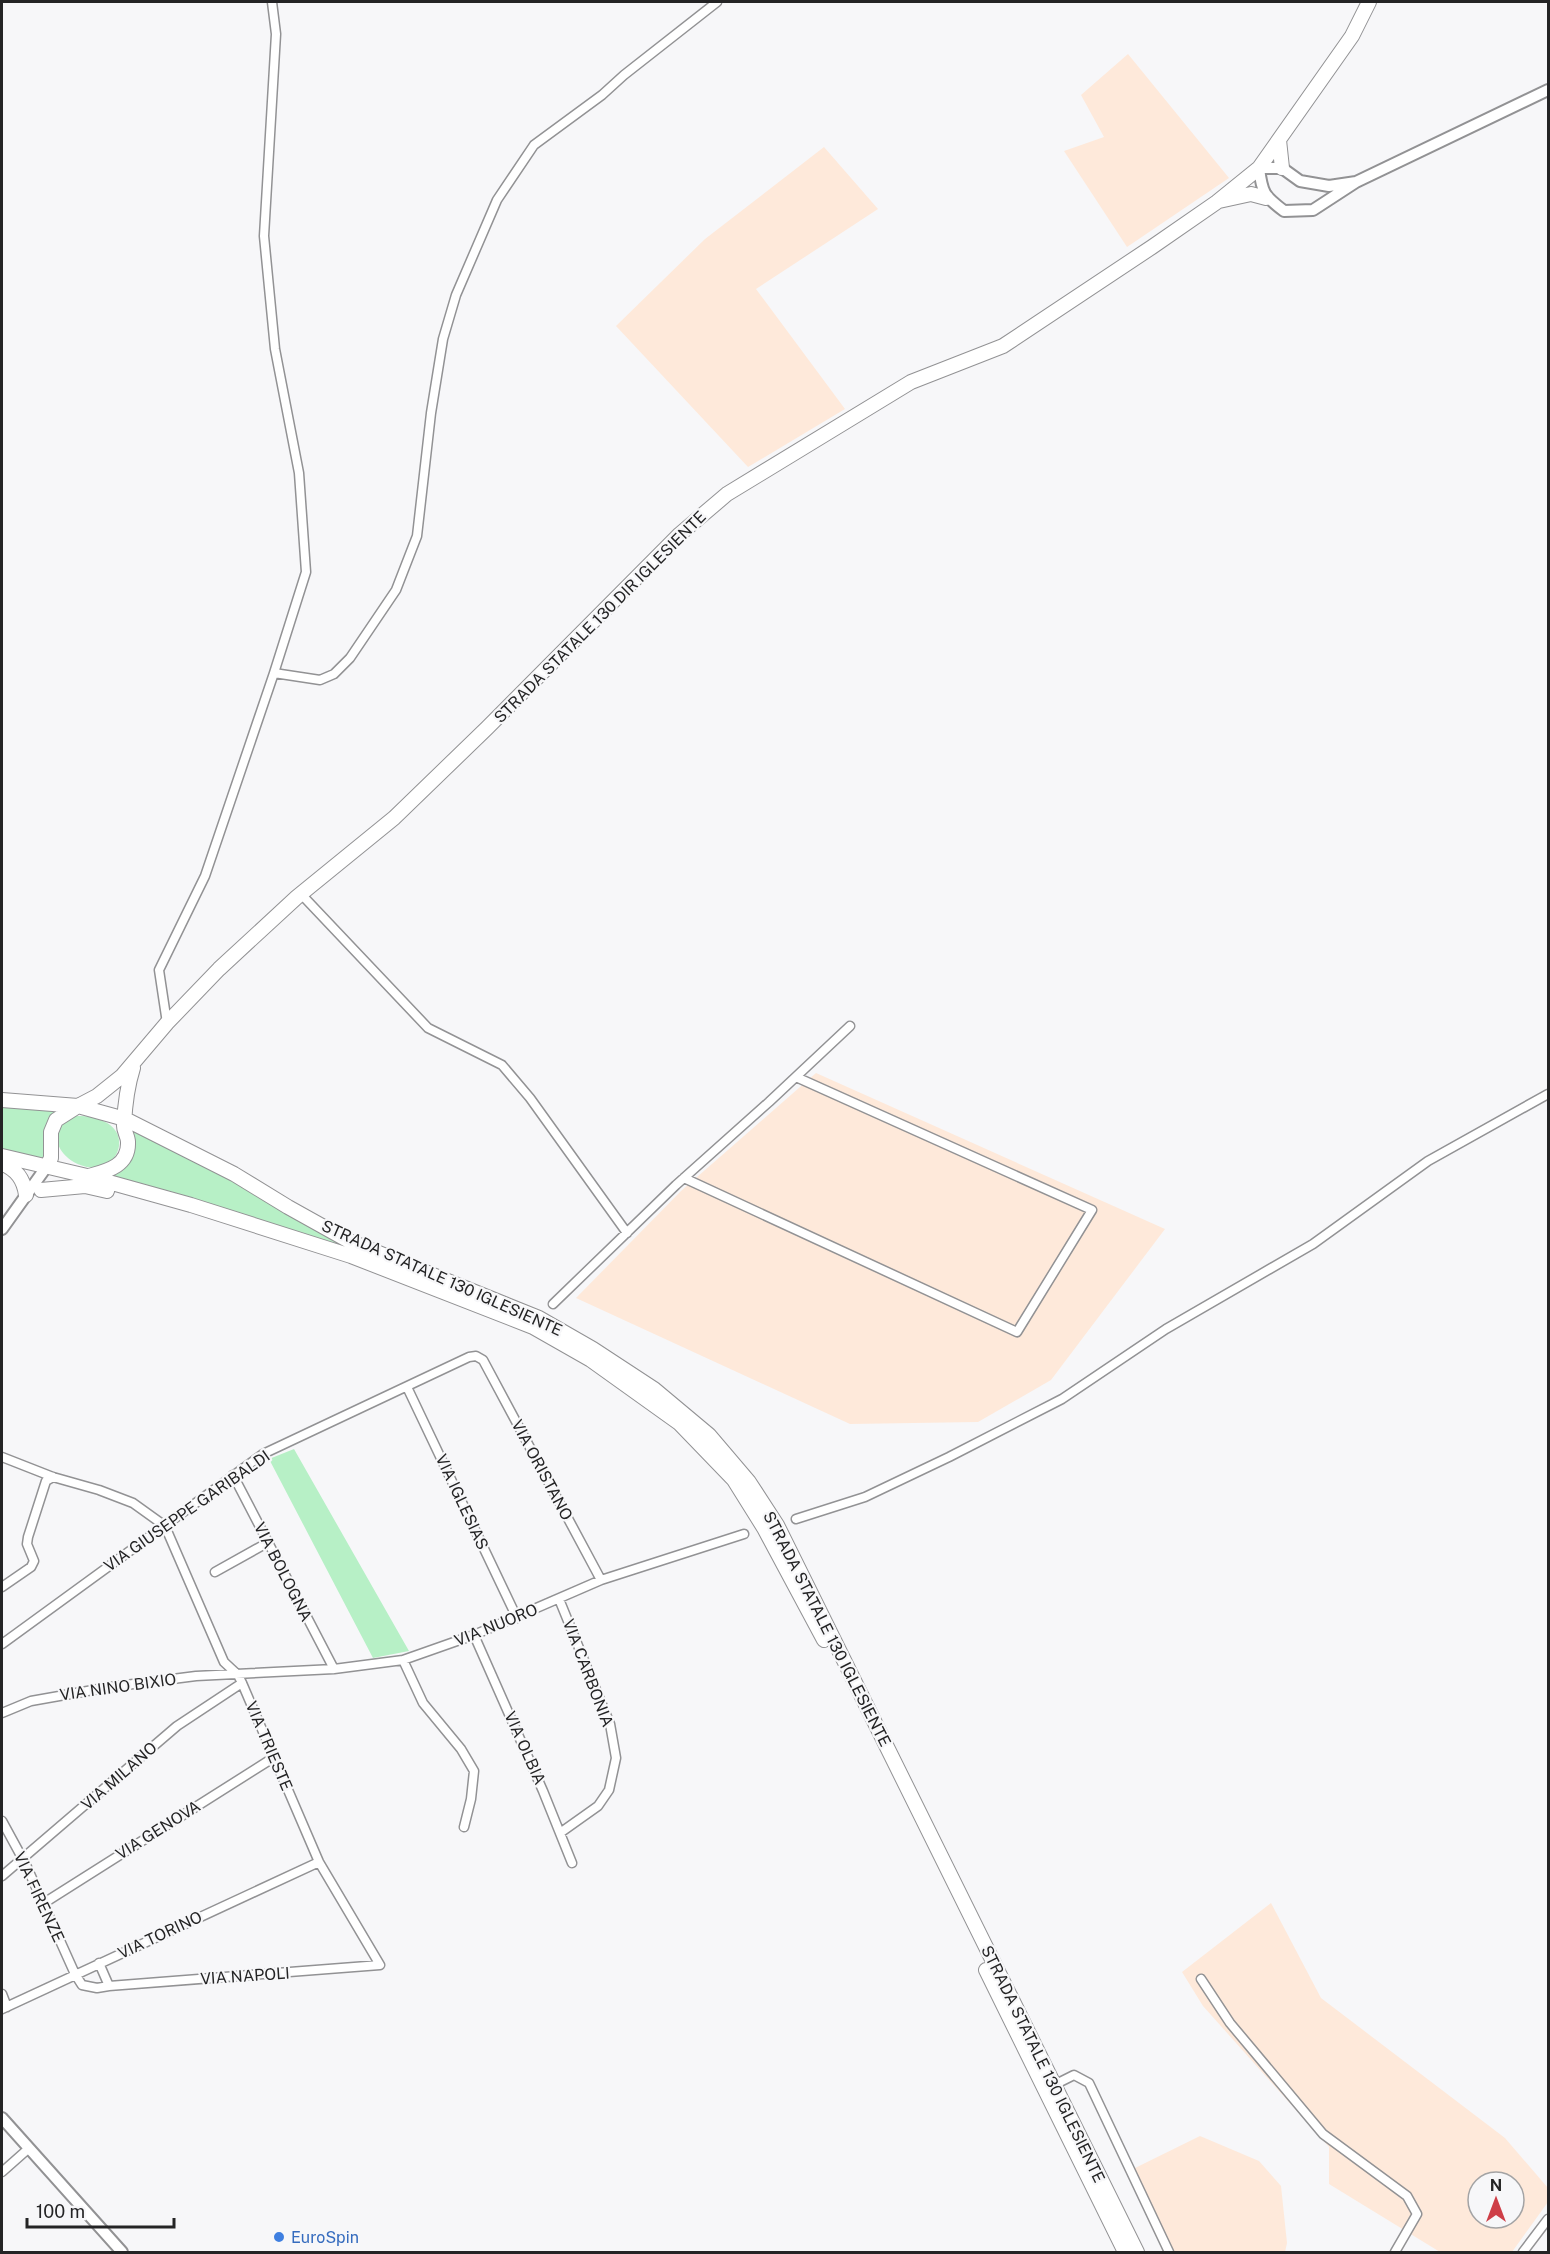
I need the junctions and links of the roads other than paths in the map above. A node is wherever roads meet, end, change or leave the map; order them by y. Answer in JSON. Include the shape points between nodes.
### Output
{"nodes":[{"id":1,"x":272,"y":2,"type":"edge"},
{"id":2,"x":717,"y":2,"type":"edge"},
{"id":3,"x":1369,"y":2,"type":"edge"},
{"id":4,"x":1548,"y":90,"type":"edge"},
{"id":5,"x":1279,"y":140,"type":"junction"},
{"id":6,"x":1259,"y":168,"type":"junction"},
{"id":7,"x":1282,"y":168,"type":"junction"},
{"id":8,"x":1356,"y":182,"type":"junction"},
{"id":9,"x":1266,"y":198,"type":"junction"},
{"id":10,"x":1216,"y":202,"type":"junction"},
{"id":11,"x":274,"y":673,"type":"junction"},
{"id":12,"x":301,"y":894,"type":"junction"},
{"id":13,"x":167,"y":1023,"type":"junction"},
{"id":14,"x":850,"y":1026,"type":"dead end"},
{"id":15,"x":136,"y":1060,"type":"junction"},
{"id":16,"x":796,"y":1077,"type":"junction"},
{"id":17,"x":1548,"y":1094,"type":"edge"},
{"id":18,"x":2,"y":1100,"type":"edge"},
{"id":19,"x":78,"y":1106,"type":"junction"},
{"id":20,"x":125,"y":1119,"type":"junction"},
{"id":21,"x":2,"y":1156,"type":"edge"},
{"id":22,"x":2,"y":1164,"type":"edge"},
{"id":23,"x":47,"y":1166,"type":"junction"},
{"id":24,"x":87,"y":1176,"type":"junction"},
{"id":25,"x":684,"y":1178,"type":"junction"},
{"id":26,"x":41,"y":1190,"type":"junction"},
{"id":27,"x":157,"y":1196,"type":"junction"},
{"id":28,"x":25,"y":1198,"type":"junction"},
{"id":29,"x":2,"y":1229,"type":"edge"},
{"id":30,"x":627,"y":1233,"type":"junction"},
{"id":31,"x":554,"y":1304,"type":"dead end"},
{"id":32,"x":483,"y":1360,"type":"joint"},
{"id":33,"x":407,"y":1387,"type":"junction"},
{"id":34,"x":2,"y":1457,"type":"edge"},
{"id":35,"x":233,"y":1475,"type":"junction"},
{"id":36,"x":53,"y":1477,"type":"junction"},
{"id":37,"x":796,"y":1519,"type":"dead end"},
{"id":38,"x":165,"y":1526,"type":"junction"},
{"id":39,"x":744,"y":1534,"type":"dead end"},
{"id":40,"x":267,"y":1543,"type":"junction"},
{"id":41,"x":215,"y":1572,"type":"dead end"},
{"id":42,"x":601,"y":1580,"type":"junction"},
{"id":43,"x":2,"y":1587,"type":"edge"},
{"id":44,"x":559,"y":1599,"type":"junction"},
{"id":45,"x":517,"y":1618,"type":"junction"},
{"id":46,"x":474,"y":1635,"type":"junction"},
{"id":47,"x":2,"y":1644,"type":"edge"},
{"id":48,"x":403,"y":1660,"type":"junction"},
{"id":49,"x":333,"y":1669,"type":"junction"},
{"id":50,"x":240,"y":1679,"type":"junction"},
{"id":51,"x":2,"y":1713,"type":"edge"},
{"id":52,"x":273,"y":1758,"type":"junction"},
{"id":53,"x":2,"y":1821,"type":"edge"},
{"id":54,"x":464,"y":1827,"type":"dead end"},
{"id":55,"x":560,"y":1833,"type":"junction"},
{"id":56,"x":22,"y":1858,"type":"junction"},
{"id":57,"x":319,"y":1862,"type":"junction"},
{"id":58,"x":572,"y":1863,"type":"dead end"},
{"id":59,"x":2,"y":1876,"type":"edge"},
{"id":60,"x":44,"y":1903,"type":"junction"},
{"id":61,"x":99,"y":1963,"type":"junction"},
{"id":62,"x":380,"y":1965,"type":"joint"},
{"id":63,"x":75,"y":1974,"type":"junction"},
{"id":64,"x":1201,"y":1979,"type":"dead end"},
{"id":65,"x":109,"y":1986,"type":"junction"},
{"id":66,"x":2,"y":1994,"type":"edge"},
{"id":67,"x":4,"y":2008,"type":"edge"},
{"id":68,"x":1054,"y":2085,"type":"junction"},
{"id":69,"x":2,"y":2118,"type":"edge"},
{"id":70,"x":28,"y":2149,"type":"junction"},
{"id":71,"x":2,"y":2172,"type":"edge"},
{"id":72,"x":1548,"y":2218,"type":"edge"},
{"id":73,"x":122,"y":2253,"type":"edge"},
{"id":74,"x":1125,"y":2253,"type":"edge"},
{"id":75,"x":1137,"y":2253,"type":"edge"},
{"id":76,"x":1169,"y":2253,"type":"edge"},
{"id":77,"x":1395,"y":2253,"type":"edge"},
{"id":78,"x":1523,"y":2253,"type":"edge"}],
"edges":[{"from":1,"to":11,"type":"street","via":[[276,34],[264,236],[275,349],[299,473],[306,572]]},
{"from":2,"to":11,"type":"street","via":[[534,145],[497,200],[456,295],[443,339],[417,536],[396,590],[350,658],[334,674],[320,680]]},
{"from":3,"to":5,"type":"main road","name":"STRADA STATALE 130 DIR IGLESIENTE","via":[[1352,36]]},
{"from":4,"to":8,"type":"street"},
{"from":5,"to":6,"type":"main road","name":"STRADA STATALE 130 DIR IGLESIENTE"},
{"from":5,"to":7,"type":"main road"},
{"from":6,"to":7,"type":"street"},
{"from":6,"to":9,"type":"street"},
{"from":6,"to":10,"type":"main road","name":"STRADA STATALE 130 DIR IGLESIENTE"},
{"from":7,"to":8,"type":"street","via":[[1300,181],[1329,186]]},
{"from":8,"to":9,"type":"street","via":[[1313,210],[1284,212]]},
{"from":9,"to":10,"type":"main road","via":[[1251,194]]},
{"from":10,"to":12,"type":"main road","name":"STRADA STATALE 130 DIR IGLESIENTE","via":[[1002,346],[911,382],[727,494],[680,534],[394,818]]},
{"from":11,"to":13,"type":"street","via":[[205,876],[159,970]]},
{"from":12,"to":13,"type":"main road","name":"STRADA STATALE 130 DIR IGLESIENTE"},
{"from":12,"to":30,"type":"street","via":[[428,1028],[502,1065]]},
{"from":13,"to":15,"type":"main road","name":"STRADA STATALE 130 DIR IGLESIENTE"},
{"from":14,"to":16,"type":"street"},
{"from":15,"to":19,"type":"main road","name":"STRADA STATALE 130 DIR IGLESIENTE","via":[[103,1092]]},
{"from":15,"to":20,"type":"main road","name":"STRADA STATALE 130 DIR IGLESIENTE","via":[[126,1089]]},
{"from":16,"to":25,"type":"street"},
{"from":16,"to":25,"type":"street","via":[[1092,1210],[1017,1332]]},
{"from":17,"to":37,"type":"street","via":[[1428,1161],[1313,1244],[1166,1329],[1062,1399],[866,1497]]},
{"from":18,"to":19,"type":"main road","name":"STRADA STATALE 130 IGLESIENTE"},
{"from":19,"to":20,"type":"main road","name":"STRADA STATALE 130 IGLESIENTE"},
{"from":19,"to":23,"type":"main road","via":[[52,1126]]},
{"from":20,"to":24,"type":"main road","via":[[128,1146],[122,1162]]},
{"from":20,"to":68,"type":"main road","name":"STRADA STATALE 130 IGLESIENTE","via":[[234,1174],[349,1241],[539,1318],[654,1389],[708,1435],[749,1482],[777,1525]]},
{"from":21,"to":23,"type":"main road","name":"STRADA STATALE 130 IGLESIENTE"},
{"from":22,"to":28,"type":"main road","via":[[15,1170],[24,1183]]},
{"from":23,"to":24,"type":"main road","name":"STRADA STATALE 130 IGLESIENTE"},
{"from":23,"to":28,"type":"street"},
{"from":24,"to":26,"type":"street"},
{"from":24,"to":27,"type":"main road","name":"STRADA STATALE 130 IGLESIENTE"},
{"from":25,"to":30,"type":"street"},
{"from":26,"to":27,"type":"main road","via":[[86,1186],[135,1198]]},
{"from":26,"to":28,"type":"street"},
{"from":27,"to":74,"type":"main road","name":"STRADA STATALE 130 IGLESIENTE","via":[[351,1256],[532,1327],[591,1360],[679,1423],[734,1480],[831,1653]]},
{"from":28,"to":29,"type":"street"},
{"from":30,"to":31,"type":"street"},
{"from":32,"to":33,"type":"street","name":"VIA GIUSEPPE GARIBALDI","via":[[469,1356]]},
{"from":32,"to":42,"type":"street","name":"VIA ORISTANO"},
{"from":33,"to":35,"type":"street","name":"VIA GIUSEPPE GARIBALDI","via":[[263,1454]]},
{"from":33,"to":45,"type":"street","name":"VIA IGLESIAS"},
{"from":34,"to":36,"type":"street"},
{"from":35,"to":38,"type":"street","name":"VIA GIUSEPPE GARIBALDI"},
{"from":35,"to":40,"type":"street","name":"VIA BOLOGNA"},
{"from":36,"to":38,"type":"street","via":[[133,1503]]},
{"from":36,"to":43,"type":"street","via":[[46,1481],[28,1537],[32,1567]]},
{"from":38,"to":47,"type":"street","name":"VIA GIUSEPPE GARIBALDI"},
{"from":38,"to":50,"type":"street","name":"VIA TRIESTE","via":[[224,1662]]},
{"from":39,"to":42,"type":"street","name":"VIA NUORO"},
{"from":40,"to":41,"type":"street"},
{"from":40,"to":49,"type":"street","name":"VIA BOLOGNA"},
{"from":42,"to":44,"type":"street","name":"VIA NUORO"},
{"from":44,"to":45,"type":"street","name":"VIA NUORO"},
{"from":44,"to":55,"type":"street","name":"VIA CARBONIA","via":[[610,1724],[616,1758],[609,1790],[598,1806]]},
{"from":45,"to":46,"type":"street","name":"VIA NUORO"},
{"from":46,"to":48,"type":"street","name":"VIA NUORO"},
{"from":46,"to":55,"type":"street","name":"VIA OLBIA"},
{"from":48,"to":49,"type":"street","name":"VIA NUORO"},
{"from":48,"to":54,"type":"street","via":[[423,1703],[474,1771]]},
{"from":49,"to":50,"type":"street","name":"VIA NUORO"},
{"from":50,"to":51,"type":"street","name":"VIA NINO BIXIO","via":[[196,1676],[110,1687],[31,1701]]},
{"from":50,"to":52,"type":"street","name":"VIA TRIESTE"},
{"from":50,"to":56,"type":"street","name":"VIA MILANO","via":[[177,1726]]},
{"from":52,"to":57,"type":"street","name":"VIA TRIESTE"},
{"from":52,"to":60,"type":"street","name":"VIA GENOVA"},
{"from":53,"to":56,"type":"street","name":"VIA FIRENZE"},
{"from":55,"to":58,"type":"street","name":"VIA OLBIA"},
{"from":56,"to":59,"type":"street","name":"VIA MILANO"},
{"from":56,"to":60,"type":"street","name":"VIA FIRENZE"},
{"from":57,"to":61,"type":"street","name":"VIA TORINO"},
{"from":57,"to":62,"type":"street","name":"VIA TRIESTE"},
{"from":60,"to":63,"type":"street","name":"VIA FIRENZE"},
{"from":61,"to":63,"type":"street","name":"VIA TORINO"},
{"from":61,"to":65,"type":"street"},
{"from":62,"to":65,"type":"street","name":"VIA NAPOLI"},
{"from":63,"to":65,"type":"street","name":"VIA NAPOLI","via":[[82,1985]]},
{"from":63,"to":67,"type":"street","name":"VIA TORINO"},
{"from":64,"to":77,"type":"street","via":[[1230,2023],[1323,2134],[1407,2196],[1417,2214]]},
{"from":66,"to":67,"type":"street"},
{"from":68,"to":75,"type":"main road","name":"STRADA STATALE 130 IGLESIENTE"},
{"from":68,"to":76,"type":"street","via":[[1074,2075],[1089,2083]]},
{"from":69,"to":70,"type":"street"},
{"from":70,"to":71,"type":"street"},
{"from":70,"to":73,"type":"street"},
{"from":72,"to":78,"type":"street"}]}
